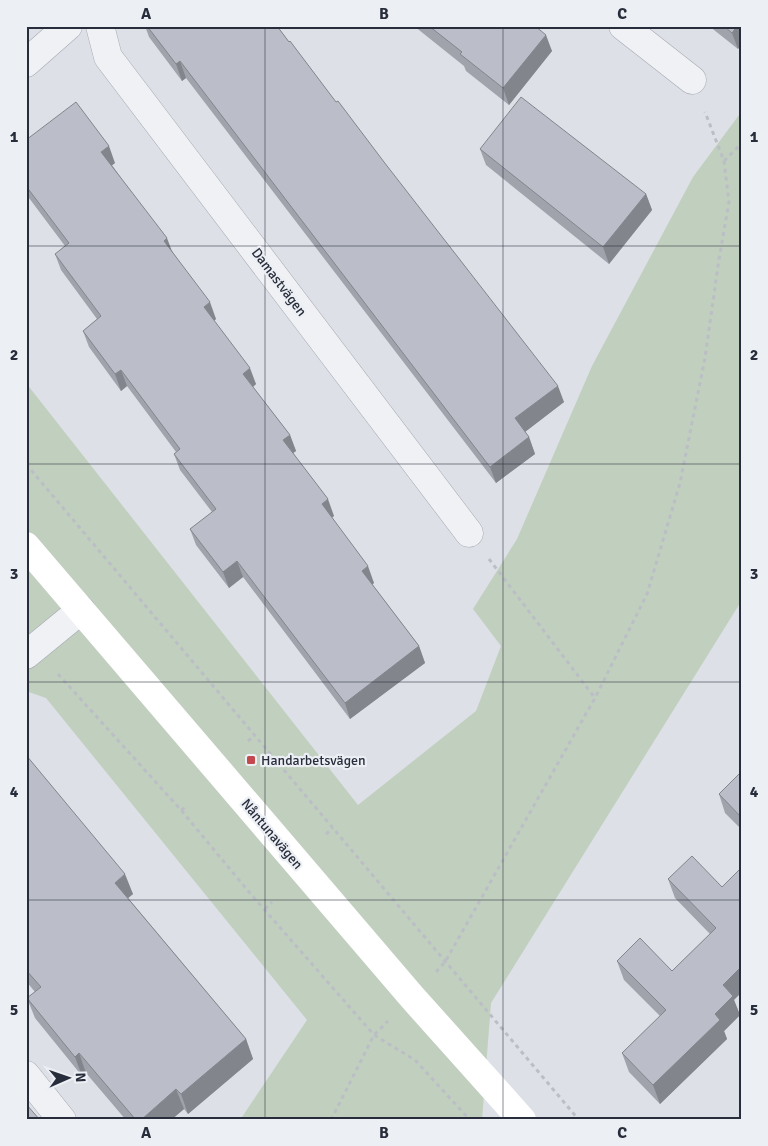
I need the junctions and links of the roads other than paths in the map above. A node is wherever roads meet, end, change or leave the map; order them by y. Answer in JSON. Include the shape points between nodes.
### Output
{"nodes":[{"id":1,"x":68,"y":26,"type":"edge"},
{"id":2,"x":100,"y":26,"type":"edge"},
{"id":3,"x":623,"y":26,"type":"edge"},
{"id":4,"x":26,"y":63,"type":"edge"},
{"id":5,"x":692,"y":80,"type":"road end"},
{"id":6,"x":470,"y":533,"type":"road end"},
{"id":7,"x":26,"y":546,"type":"edge"},
{"id":8,"x":81,"y":610,"type":"junction"},
{"id":9,"x":30,"y":651,"type":"edge"},
{"id":10,"x":26,"y":1075,"type":"edge"},
{"id":11,"x":62,"y":1120,"type":"edge"},
{"id":12,"x":522,"y":1120,"type":"edge"}],
"edges":[{"from":1,"to":4,"type":"street"},
{"from":2,"to":6,"type":"street","name":"Damastvägen","via":[[108,57]]},
{"from":3,"to":5,"type":"street"},
{"from":7,"to":8,"type":"street","name":"Nåntunavägen"},
{"from":8,"to":9,"type":"street"},
{"from":8,"to":12,"type":"street","name":"Nåntunavägen","via":[[405,990]]},
{"from":10,"to":11,"type":"street"}]}
